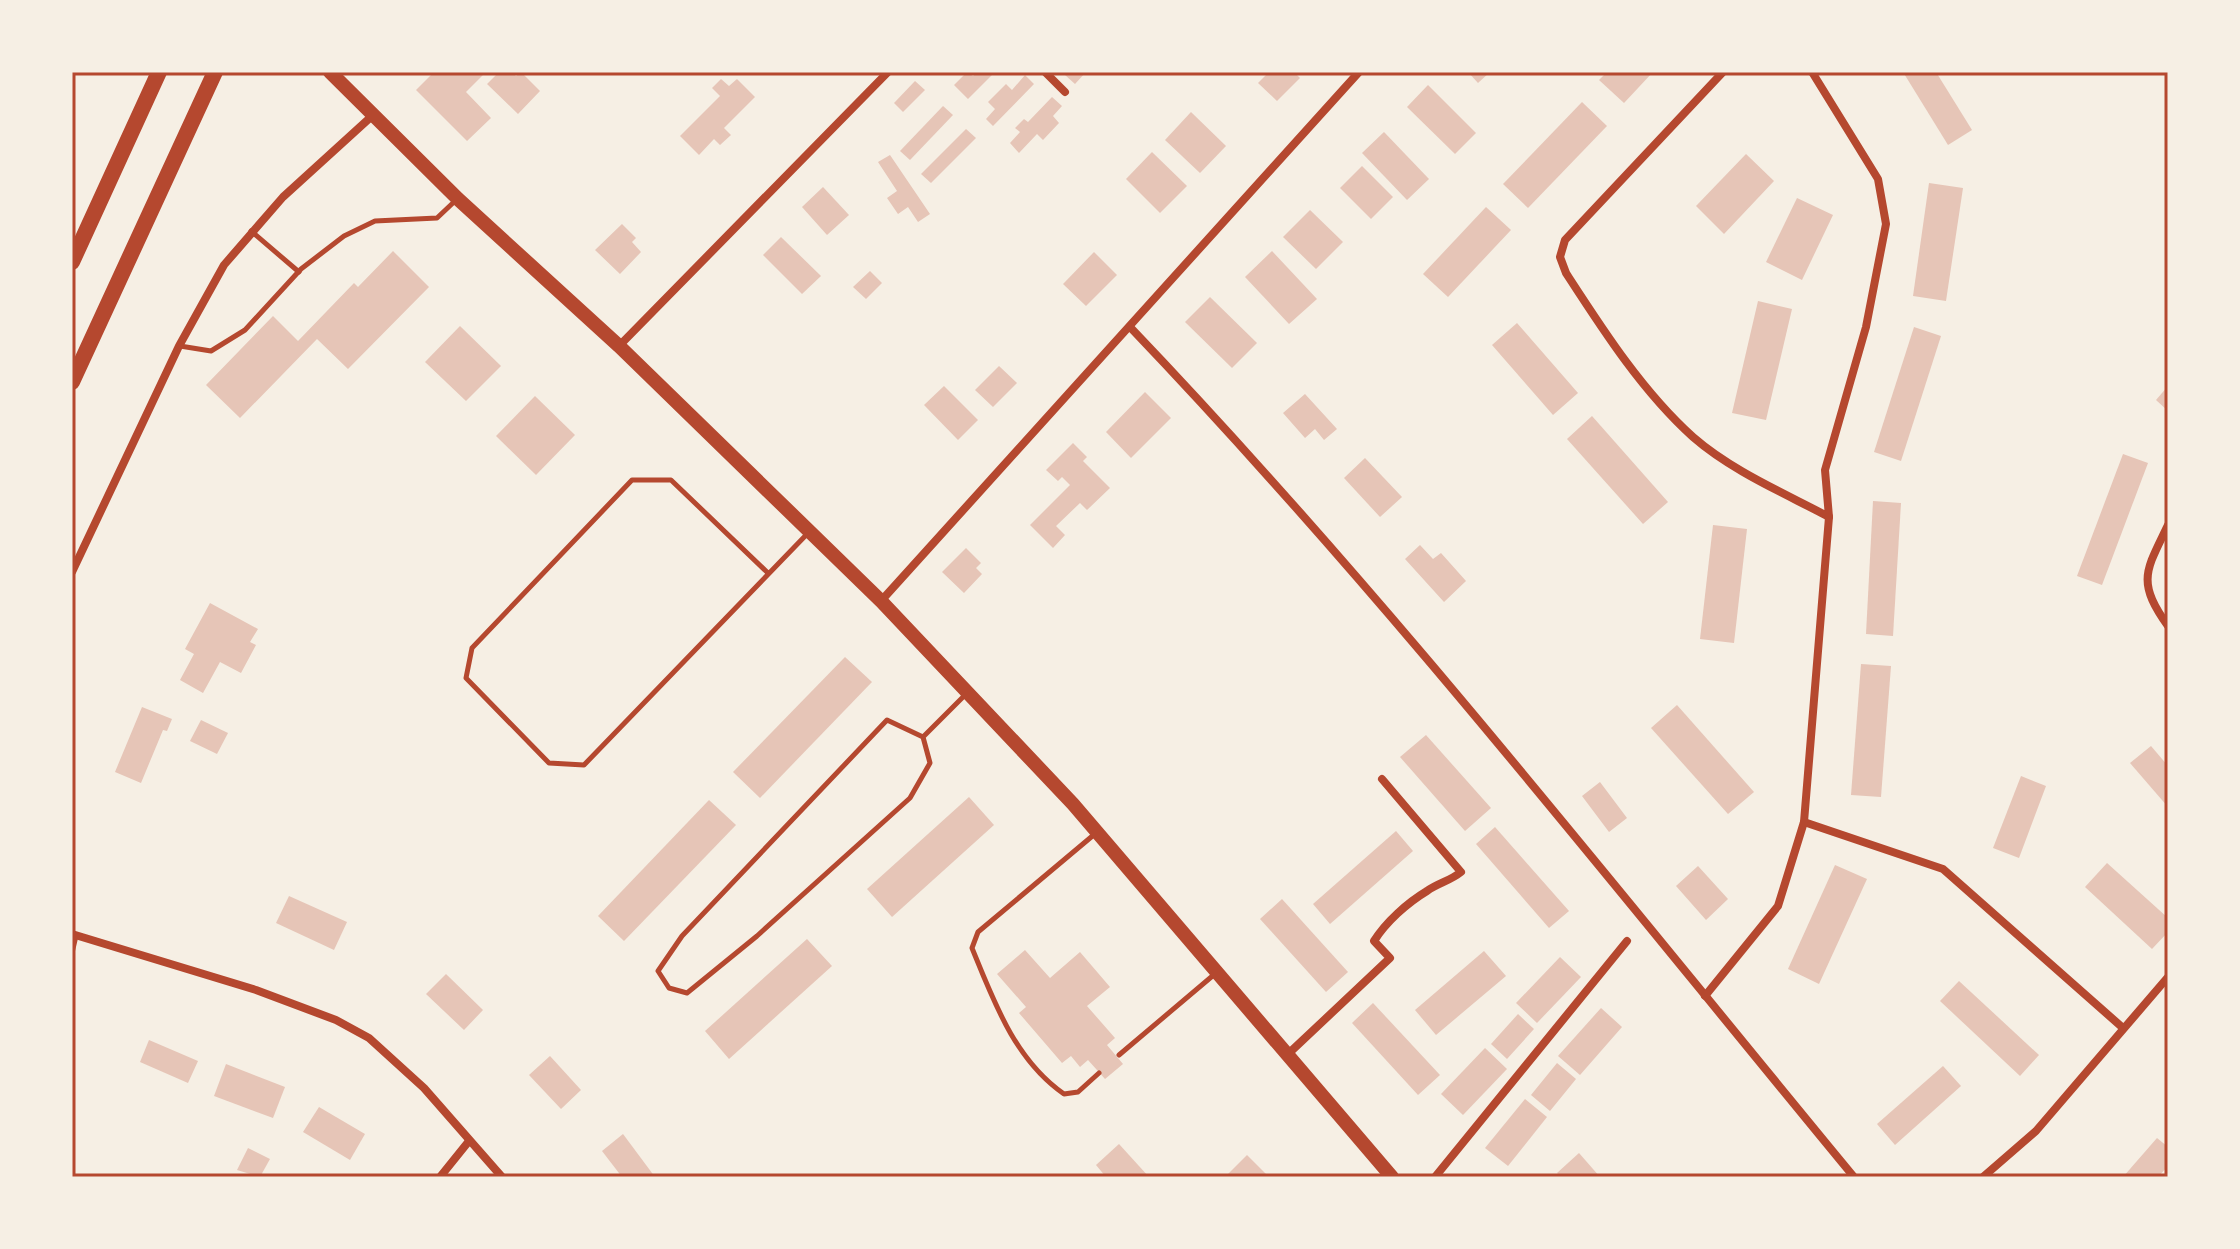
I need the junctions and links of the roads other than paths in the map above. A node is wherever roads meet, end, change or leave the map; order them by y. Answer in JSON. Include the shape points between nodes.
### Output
{"nodes":[{"id":1,"x":159,"y":72,"type":"edge"},
{"id":2,"x":215,"y":72,"type":"edge"},
{"id":3,"x":330,"y":72,"type":"edge"},
{"id":4,"x":888,"y":72,"type":"edge"},
{"id":5,"x":1045,"y":72,"type":"edge"},
{"id":6,"x":1359,"y":72,"type":"edge"},
{"id":7,"x":1723,"y":72,"type":"edge"},
{"id":8,"x":1812,"y":72,"type":"edge"},
{"id":9,"x":1065,"y":92,"type":"dead end"},
{"id":10,"x":372,"y":116,"type":"junction"},
{"id":11,"x":458,"y":199,"type":"junction"},
{"id":12,"x":251,"y":230,"type":"junction"},
{"id":13,"x":72,"y":262,"type":"edge"},
{"id":14,"x":299,"y":272,"type":"junction"},
{"id":15,"x":1130,"y":327,"type":"junction"},
{"id":16,"x":179,"y":346,"type":"junction"},
{"id":17,"x":619,"y":346,"type":"junction"},
{"id":18,"x":72,"y":382,"type":"edge"},
{"id":19,"x":1829,"y":517,"type":"junction"},
{"id":20,"x":2168,"y":525,"type":"edge"},
{"id":21,"x":809,"y":531,"type":"junction"},
{"id":22,"x":72,"y":572,"type":"edge"},
{"id":23,"x":768,"y":573,"type":"junction"},
{"id":24,"x":881,"y":601,"type":"junction"},
{"id":25,"x":2168,"y":626,"type":"edge"},
{"id":26,"x":967,"y":692,"type":"junction"},
{"id":27,"x":923,"y":737,"type":"junction"},
{"id":28,"x":1382,"y":779,"type":"dead end"},
{"id":29,"x":1804,"y":822,"type":"junction"},
{"id":30,"x":1097,"y":832,"type":"junction"},
{"id":31,"x":74,"y":934,"type":"edge"},
{"id":32,"x":1627,"y":941,"type":"dead end"},
{"id":33,"x":72,"y":953,"type":"edge"},
{"id":34,"x":1216,"y":973,"type":"junction"},
{"id":35,"x":2168,"y":977,"type":"edge"},
{"id":36,"x":1705,"y":996,"type":"junction"},
{"id":37,"x":2123,"y":1028,"type":"junction"},
{"id":38,"x":1119,"y":1055,"type":"dead end"},
{"id":39,"x":1287,"y":1055,"type":"junction"},
{"id":40,"x":1099,"y":1073,"type":"dead end"},
{"id":41,"x":469,"y":1141,"type":"junction"},
{"id":42,"x":440,"y":1177,"type":"edge"},
{"id":43,"x":502,"y":1177,"type":"edge"},
{"id":44,"x":1392,"y":1177,"type":"edge"},
{"id":45,"x":1435,"y":1177,"type":"edge"},
{"id":46,"x":1854,"y":1177,"type":"edge"},
{"id":47,"x":1983,"y":1177,"type":"edge"}],
"edges":[{"from":1,"to":13,"type":"highway"},
{"from":2,"to":18,"type":"highway"},
{"from":3,"to":10,"type":"main road"},
{"from":4,"to":17,"type":"street"},
{"from":5,"to":9,"type":"street"},
{"from":6,"to":15,"type":"street"},
{"from":7,"to":19,"type":"street","via":[[1565,240],[1560,257],[1632,367],[1694,437],[1723,459]]},
{"from":8,"to":19,"type":"street","via":[[1878,179],[1886,224],[1866,327],[1825,470]]},
{"from":10,"to":11,"type":"main road"},
{"from":10,"to":12,"type":"street"},
{"from":11,"to":14,"type":"lane","via":[[437,218],[375,221],[344,236]]},
{"from":11,"to":17,"type":"main road"},
{"from":12,"to":14,"type":"lane"},
{"from":12,"to":16,"type":"street","via":[[201,302]]},
{"from":14,"to":16,"type":"lane","via":[[245,330],[211,351]]},
{"from":15,"to":24,"type":"street"},
{"from":15,"to":36,"type":"street","via":[[1218,420],[1456,694]]},
{"from":16,"to":22,"type":"street"},
{"from":17,"to":21,"type":"main road"},
{"from":19,"to":29,"type":"street"},
{"from":20,"to":25,"type":"street","via":[[2149,564],[2146,591]]},
{"from":21,"to":23,"type":"lane"},
{"from":21,"to":24,"type":"main road"},
{"from":23,"to":23,"type":"lane","via":[[584,765],[549,763],[466,678],[472,648],[632,480],[671,480]]},
{"from":24,"to":26,"type":"main road"},
{"from":26,"to":27,"type":"lane"},
{"from":26,"to":30,"type":"main road"},
{"from":27,"to":27,"type":"lane","via":[[930,763],[910,798],[687,993],[669,988],[658,971],[682,936],[887,720]]},
{"from":28,"to":39,"type":"street","via":[[1461,872],[1428,890],[1383,927],[1374,941],[1390,958]]},
{"from":29,"to":36,"type":"street","via":[[1778,906]]},
{"from":29,"to":37,"type":"street","via":[[1943,869]]},
{"from":30,"to":34,"type":"main road"},
{"from":30,"to":40,"type":"lane","via":[[978,932],[972,948],[1009,1030],[1050,1085],[1064,1094],[1078,1092]]},
{"from":31,"to":33,"type":"lane"},
{"from":31,"to":41,"type":"street","via":[[336,1020],[391,1055]]},
{"from":32,"to":45,"type":"street"},
{"from":34,"to":38,"type":"lane"},
{"from":34,"to":39,"type":"main road"},
{"from":35,"to":37,"type":"street"},
{"from":36,"to":46,"type":"street"},
{"from":37,"to":47,"type":"street","via":[[2036,1131]]},
{"from":39,"to":44,"type":"main road"},
{"from":41,"to":42,"type":"street"},
{"from":41,"to":43,"type":"street"}]}
